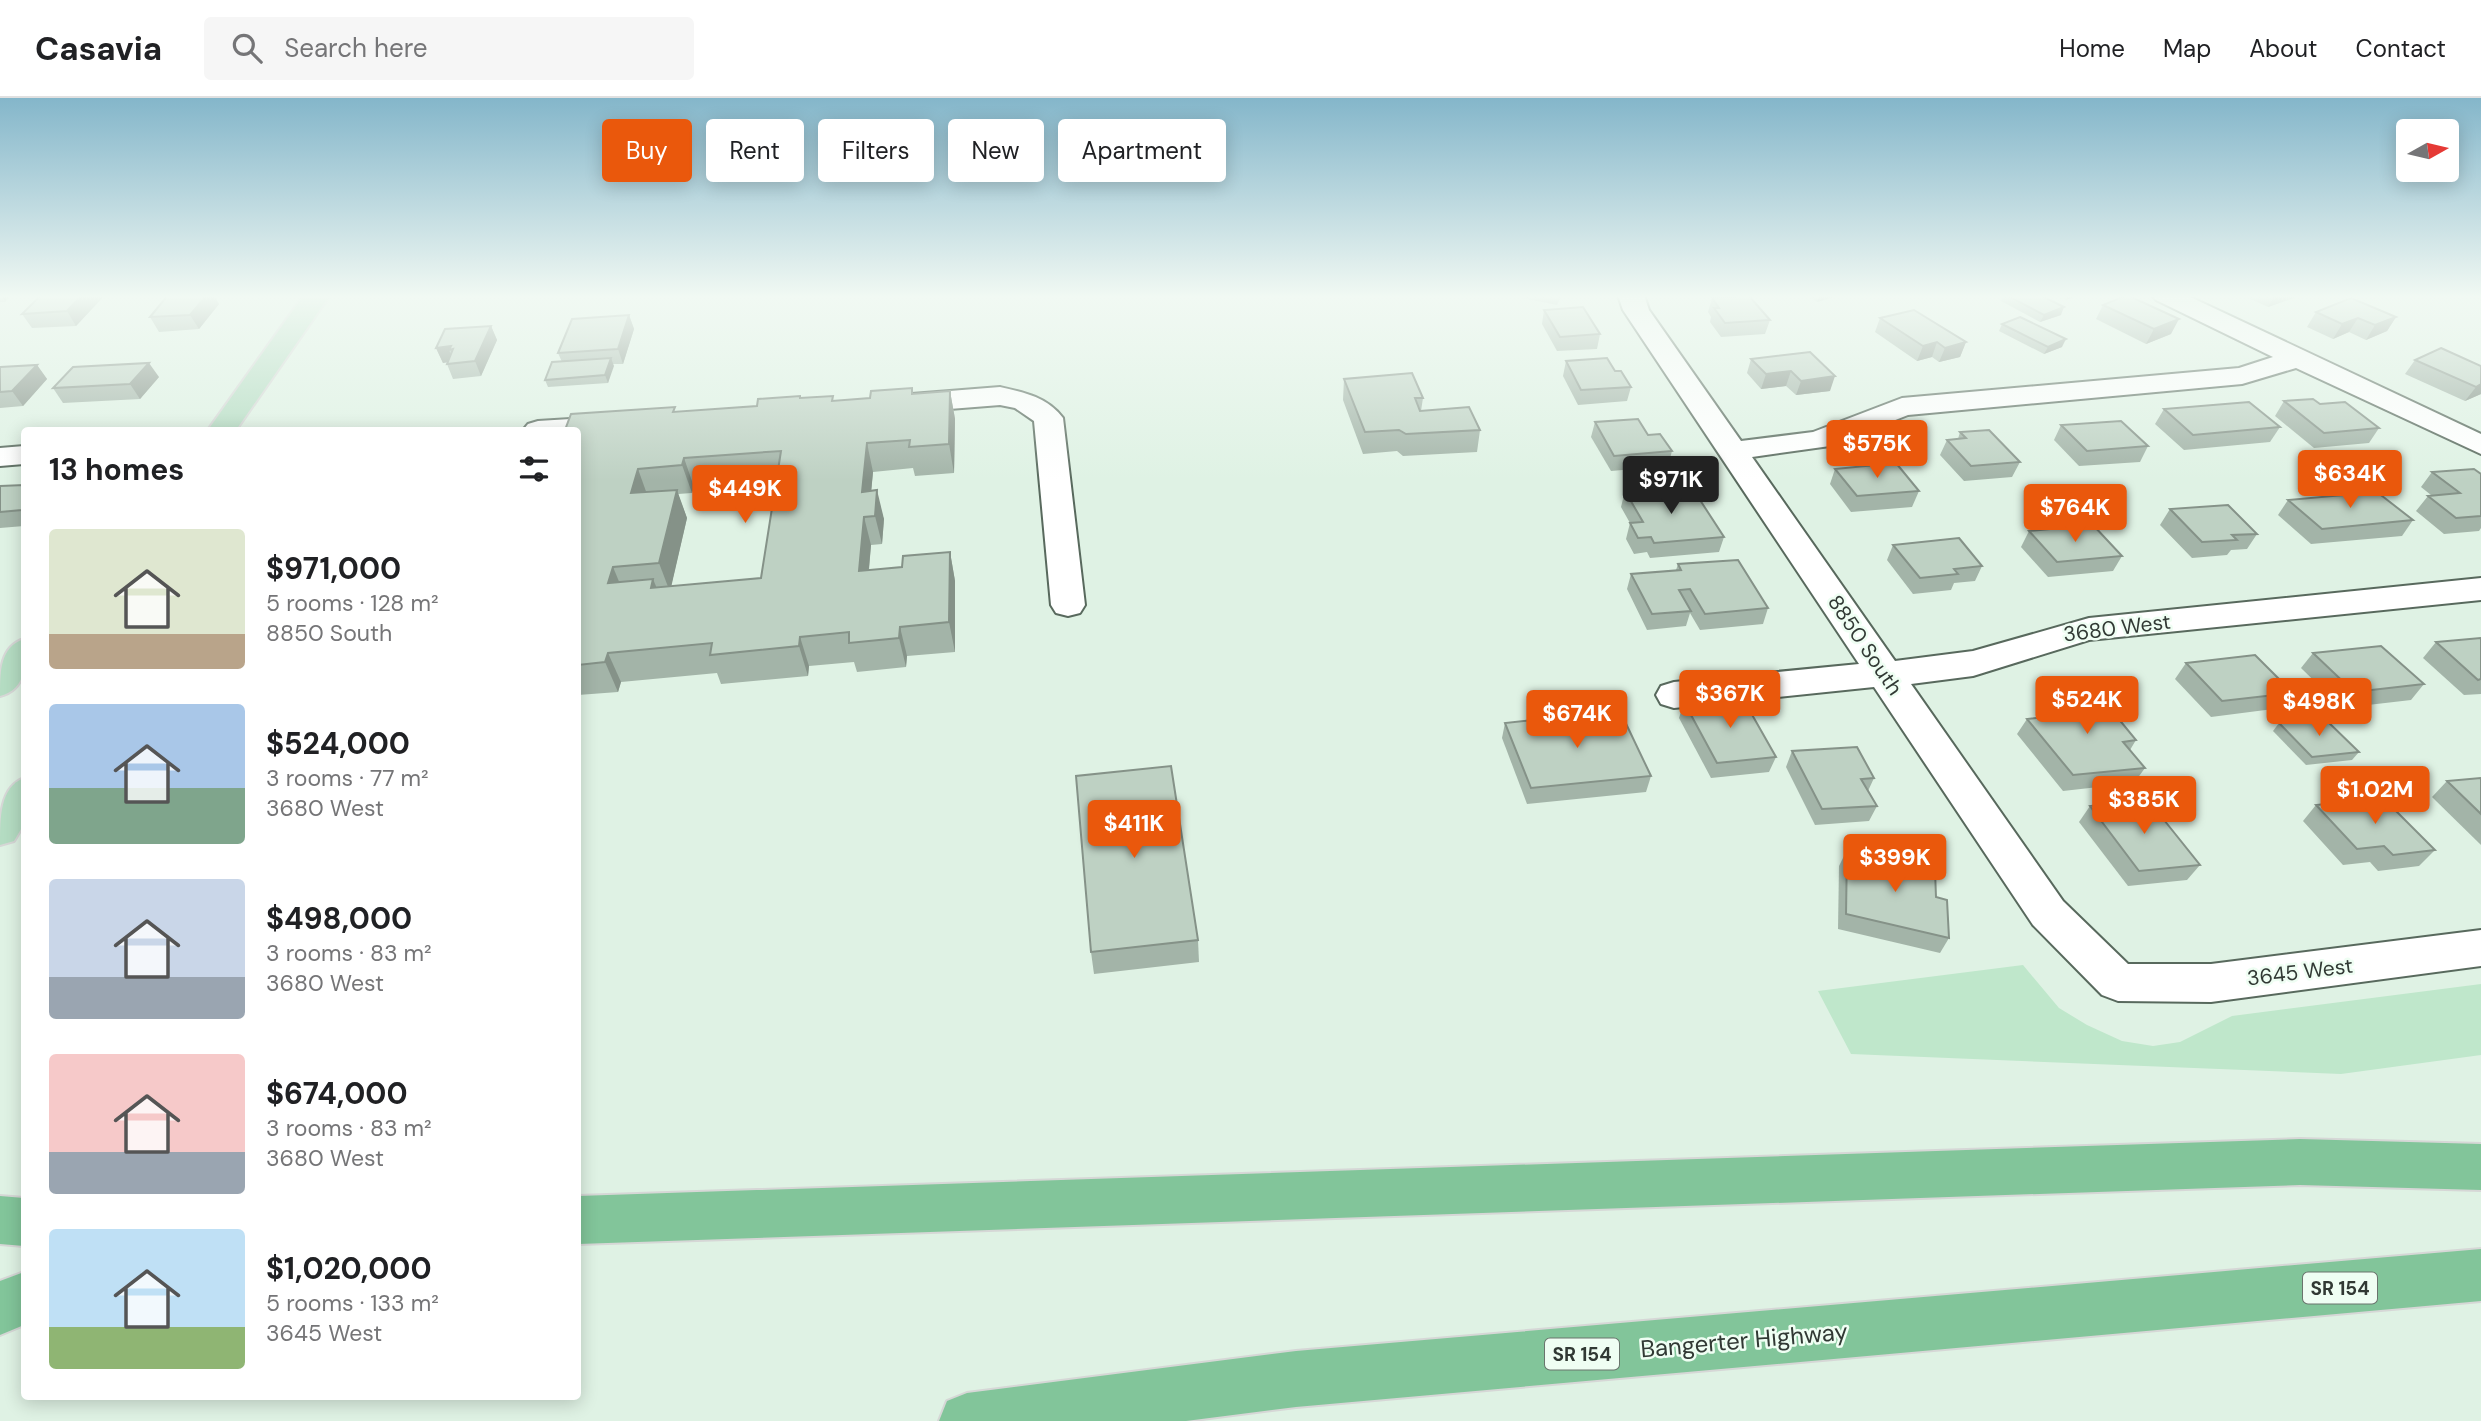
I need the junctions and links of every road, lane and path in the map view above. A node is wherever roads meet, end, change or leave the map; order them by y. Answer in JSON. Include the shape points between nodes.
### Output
{"nodes":[{"id":1,"x":274,"y":357,"type":"edge"},
{"id":2,"x":1668,"y":357,"type":"edge"},
{"id":3,"x":2298,"y":358,"type":"joint"},
{"id":4,"x":868,"y":407,"type":"edge"},
{"id":5,"x":644,"y":423,"type":"edge"},
{"id":6,"x":224,"y":427,"type":"edge"},
{"id":7,"x":581,"y":427,"type":"edge"},
{"id":8,"x":2481,"y":445,"type":"edge"},
{"id":9,"x":1732,"y":451,"type":"junction"},
{"id":10,"x":21,"y":455,"type":"edge"},
{"id":11,"x":0,"y":457,"type":"edge"},
{"id":12,"x":2481,"y":589,"type":"edge"},
{"id":13,"x":1068,"y":605,"type":"dead end"},
{"id":14,"x":21,"y":655,"type":"edge"},
{"id":15,"x":1886,"y":675,"type":"junction"},
{"id":16,"x":0,"y":684,"type":"edge"},
{"id":17,"x":1674,"y":695,"type":"dead end"},
{"id":18,"x":2481,"y":948,"type":"edge"},
{"id":19,"x":2118,"y":982,"type":"joint"},
{"id":20,"x":2481,"y":1167,"type":"edge"},
{"id":21,"x":0,"y":1220,"type":"edge"},
{"id":22,"x":581,"y":1220,"type":"edge"},
{"id":23,"x":21,"y":1222,"type":"edge"},
{"id":24,"x":2481,"y":1275,"type":"edge"},
{"id":25,"x":21,"y":1299,"type":"edge"},
{"id":26,"x":0,"y":1308,"type":"edge"},
{"id":27,"x":967,"y":1421,"type":"edge"}],
"edges":[{"from":1,"to":6,"type":"main road"},
{"from":2,"to":9,"type":"street","name":"8850 South"},
{"from":3,"to":8,"type":"street"},
{"from":3,"to":9,"type":"street","via":[[2242,376],[1902,407],[1819,440]]},
{"from":4,"to":13,"type":"street","via":[[1000,396],[1024,401],[1048,418]]},
{"from":5,"to":7,"type":"street"},
{"from":9,"to":15,"type":"street","name":"8850 South"},
{"from":10,"to":11,"type":"street"},
{"from":12,"to":15,"type":"street","name":"3680 West","via":[[2089,629],[2051,637],[1988,661]]},
{"from":14,"to":16,"type":"main road"},
{"from":15,"to":17,"type":"street","name":"3680 West"},
{"from":15,"to":19,"type":"street","name":"8850 South","via":[[2048,913]]},
{"from":18,"to":19,"type":"street","name":"3645 West","via":[[2211,983]]},
{"from":20,"to":22,"type":"highway","via":[[2300,1162]]},
{"from":21,"to":23,"type":"highway"},
{"from":24,"to":27,"type":"highway","name":"Bangerter Highway","number":"SR 154","via":[[1296,1379]]},
{"from":25,"to":26,"type":"highway"}]}
